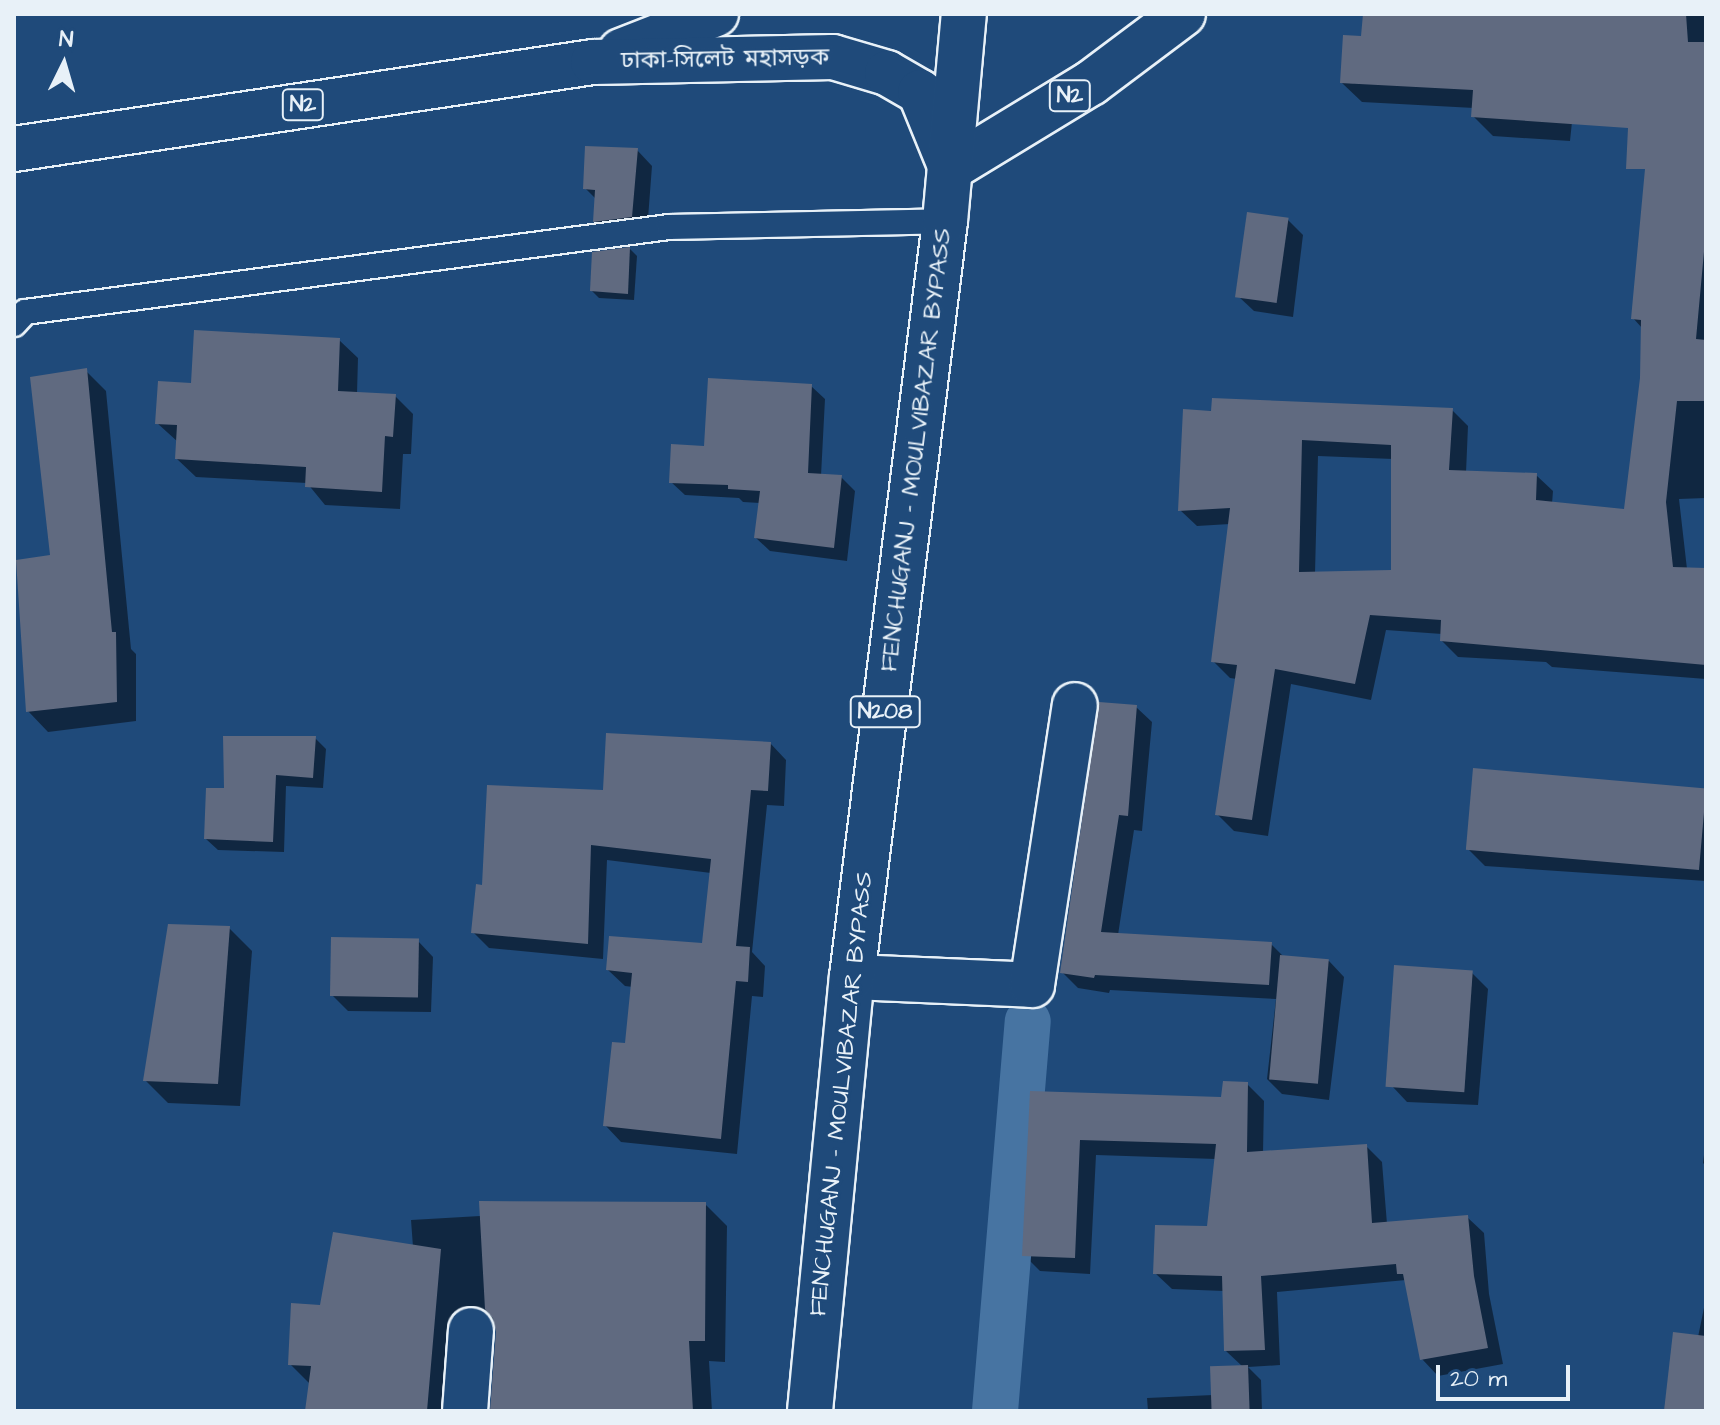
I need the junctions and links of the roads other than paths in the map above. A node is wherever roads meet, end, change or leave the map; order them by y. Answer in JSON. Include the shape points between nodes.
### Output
{"nodes":[{"id":1,"x":716,"y":14,"type":"edge"},
{"id":2,"x":964,"y":14,"type":"edge"},
{"id":3,"x":1183,"y":14,"type":"edge"},
{"id":4,"x":593,"y":62,"type":"junction"},
{"id":5,"x":14,"y":149,"type":"edge"},
{"id":6,"x":951,"y":168,"type":"junction"},
{"id":7,"x":945,"y":221,"type":"junction"},
{"id":8,"x":14,"y":324,"type":"edge"},
{"id":9,"x":1075,"y":705,"type":"dead end"},
{"id":10,"x":852,"y":977,"type":"junction"},
{"id":11,"x":471,"y":1330,"type":"dead end"},
{"id":12,"x":465,"y":1411,"type":"edge"},
{"id":13,"x":810,"y":1411,"type":"edge"}],
"edges":[{"from":1,"to":4,"type":"main road","name":"ঢাকা-সিলেট মহাসড়ক","number":"N2"},
{"from":2,"to":6,"type":"main road","name":"FENCHUGANJ - MOULVIBAZAR BYPASS","number":"N208"},
{"from":3,"to":6,"type":"main road","number":"N2","via":[[1091,83]]},
{"from":4,"to":5,"type":"main road","name":"ঢাকা-সিলেট মহাসড়ক","number":"N2"},
{"from":4,"to":6,"type":"main road","name":"ঢাকা-সিলেট মহাসড়ক","number":"N2","via":[[833,57],[887,73],[920,92]]},
{"from":6,"to":7,"type":"main road","name":"FENCHUGANJ - MOULVIBAZAR BYPASS","number":"N208"},
{"from":7,"to":8,"type":"lane","via":[[669,227],[25,312]]},
{"from":7,"to":10,"type":"main road","name":"FENCHUGANJ - MOULVIBAZAR BYPASS","number":"N208"},
{"from":9,"to":10,"type":"main road","via":[[1032,985]]},
{"from":10,"to":13,"type":"main road","name":"FENCHUGANJ - MOULVIBAZAR BYPASS","number":"N208"},
{"from":11,"to":12,"type":"main road"}]}
